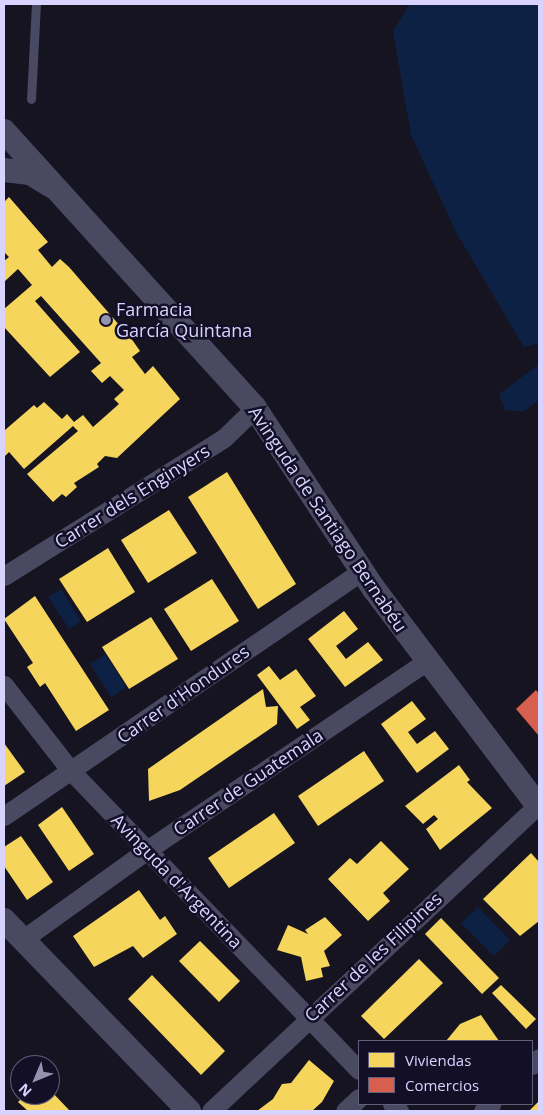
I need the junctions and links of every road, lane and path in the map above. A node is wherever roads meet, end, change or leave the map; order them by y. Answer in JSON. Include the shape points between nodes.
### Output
{"nodes":[{"id":1,"x":36,"y":4,"type":"edge"},
{"id":2,"x":31,"y":99,"type":"dead end"},
{"id":3,"x":4,"y":131,"type":"edge"},
{"id":4,"x":4,"y":170,"type":"edge"},
{"id":5,"x":64,"y":193,"type":"junction"},
{"id":6,"x":255,"y":408,"type":"junction"},
{"id":7,"x":361,"y":572,"type":"junction"},
{"id":8,"x":4,"y":576,"type":"edge"},
{"id":9,"x":427,"y":661,"type":"junction"},
{"id":10,"x":4,"y":685,"type":"edge"},
{"id":11,"x":71,"y":771,"type":"junction"},
{"id":12,"x":539,"y":806,"type":"edge"},
{"id":13,"x":4,"y":816,"type":"edge"},
{"id":14,"x":147,"y":850,"type":"junction"},
{"id":15,"x":4,"y":920,"type":"edge"},
{"id":16,"x":26,"y":944,"type":"junction"},
{"id":17,"x":308,"y":1016,"type":"junction"},
{"id":18,"x":358,"y":1069,"type":"edge"},
{"id":19,"x":358,"y":1099,"type":"edge"},
{"id":20,"x":189,"y":1111,"type":"edge"},
{"id":21,"x":212,"y":1111,"type":"edge"},
{"id":22,"x":346,"y":1111,"type":"edge"}],
"edges":[{"from":1,"to":2,"type":"lane"},
{"from":3,"to":5,"type":"street","name":"Avinguda de Santiago Bernabéu"},
{"from":4,"to":5,"type":"street","via":[[30,173]]},
{"from":5,"to":6,"type":"street","name":"Avinguda de Santiago Bernabéu","via":[[136,279]]},
{"from":6,"to":7,"type":"street","name":"Avinguda de Santiago Bernabéu"},
{"from":6,"to":8,"type":"street","name":"Carrer dels Enginyers","via":[[224,438]]},
{"from":7,"to":9,"type":"street","name":"Avinguda de Santiago Bernabéu"},
{"from":7,"to":11,"type":"street","name":"Carrer d'Hondures"},
{"from":9,"to":12,"type":"street","name":"Avinguda de Santiago Bernabéu"},
{"from":9,"to":14,"type":"street","name":"Carrer de Guatemala"},
{"from":10,"to":11,"type":"street","name":"Avinguda d'Argentina"},
{"from":11,"to":13,"type":"street","name":"Carrer d'Hondures"},
{"from":11,"to":14,"type":"street","name":"Avinguda d'Argentina"},
{"from":12,"to":17,"type":"street","name":"Carrer de les Filipines"},
{"from":14,"to":16,"type":"street","name":"Carrer de Guatemala","via":[[33,932]]},
{"from":14,"to":17,"type":"street","name":"Avinguda d'Argentina"},
{"from":15,"to":16,"type":"street"},
{"from":16,"to":20,"type":"street"},
{"from":17,"to":18,"type":"street","name":"Avinguda d'Argentina"},
{"from":17,"to":21,"type":"street","name":"Carrer de les Filipines"},
{"from":19,"to":22,"type":"street"}]}
